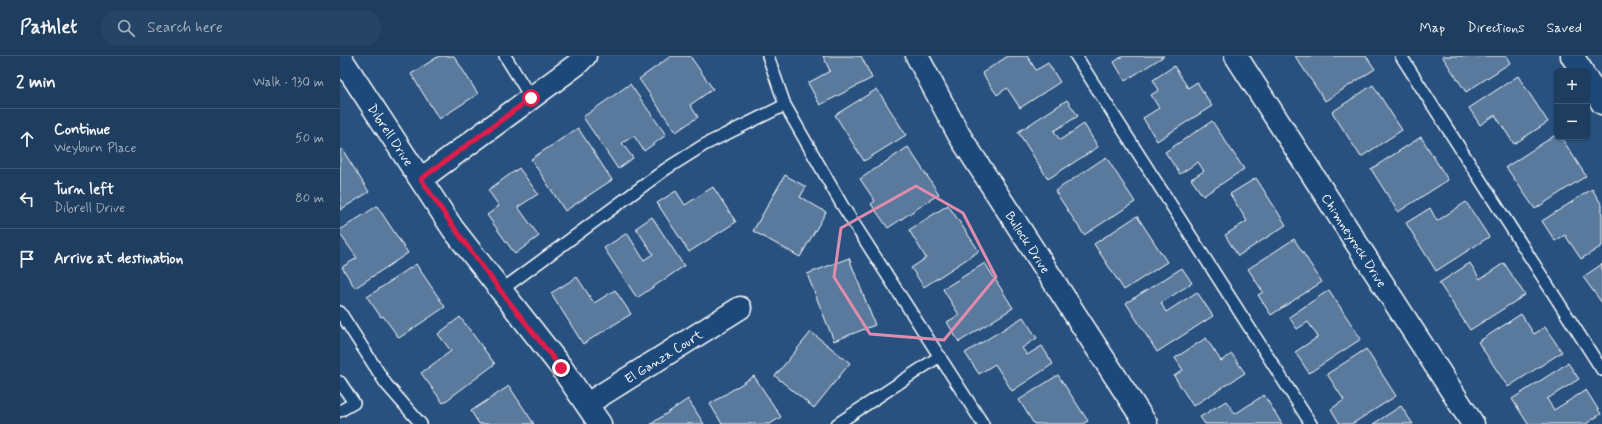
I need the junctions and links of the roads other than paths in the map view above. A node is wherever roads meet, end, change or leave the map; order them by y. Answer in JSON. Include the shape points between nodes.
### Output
{"nodes":[{"id":1,"x":505,"y":56,"type":"edge"},
{"id":2,"x":585,"y":56,"type":"edge"},
{"id":3,"x":768,"y":56,"type":"edge"},
{"id":4,"x":917,"y":56,"type":"edge"},
{"id":5,"x":1076,"y":56,"type":"edge"},
{"id":6,"x":1236,"y":56,"type":"edge"},
{"id":7,"x":1402,"y":56,"type":"edge"},
{"id":8,"x":1572,"y":56,"type":"edge"},
{"id":9,"x":340,"y":57,"type":"edge"},
{"id":10,"x":1580,"y":68,"type":"edge"},
{"id":11,"x":1590,"y":84,"type":"edge"},
{"id":12,"x":531,"y":98,"type":"junction"},
{"id":13,"x":1602,"y":102,"type":"edge"},
{"id":14,"x":785,"y":105,"type":"junction"},
{"id":15,"x":421,"y":179,"type":"junction"},
{"id":16,"x":500,"y":291,"type":"junction"},
{"id":17,"x":740,"y":308,"type":"dead end"},
{"id":18,"x":340,"y":312,"type":"edge"},
{"id":19,"x":940,"y":356,"type":"junction"},
{"id":20,"x":1602,"y":370,"type":"edge"},
{"id":21,"x":340,"y":382,"type":"edge"},
{"id":22,"x":587,"y":404,"type":"junction"},
{"id":23,"x":340,"y":411,"type":"edge"},
{"id":24,"x":421,"y":424,"type":"edge"},
{"id":25,"x":600,"y":424,"type":"edge"},
{"id":26,"x":837,"y":424,"type":"edge"},
{"id":27,"x":983,"y":424,"type":"edge"},
{"id":28,"x":1146,"y":424,"type":"edge"},
{"id":29,"x":1311,"y":424,"type":"edge"},
{"id":30,"x":1473,"y":424,"type":"edge"}],
"edges":[{"from":1,"to":12,"type":"lane"},
{"from":2,"to":12,"type":"street"},
{"from":3,"to":14,"type":"lane"},
{"from":4,"to":28,"type":"street","name":"Bullock Drive","via":[[959,135]]},
{"from":5,"to":29,"type":"lane"},
{"from":6,"to":30,"type":"street","name":"Chimneyrock Drive"},
{"from":7,"to":20,"type":"lane"},
{"from":8,"to":10,"type":"street"},
{"from":9,"to":15,"type":"street","name":"Dibrell Drive"},
{"from":11,"to":13,"type":"street"},
{"from":12,"to":15,"type":"street"},
{"from":14,"to":16,"type":"lane","via":[[704,145],[666,169]]},
{"from":14,"to":19,"type":"lane","via":[[842,205]]},
{"from":15,"to":16,"type":"street","name":"Dibrell Drive","via":[[453,229]]},
{"from":16,"to":22,"type":"street","name":"Dibrell Drive"},
{"from":17,"to":22,"type":"street","name":"El Ganza Court"},
{"from":18,"to":24,"type":"lane","via":[[386,384]]},
{"from":19,"to":26,"type":"lane"},
{"from":19,"to":27,"type":"lane"},
{"from":21,"to":23,"type":"lane","via":[[354,403]]},
{"from":22,"to":25,"type":"street","name":"Dibrell Drive"}]}
